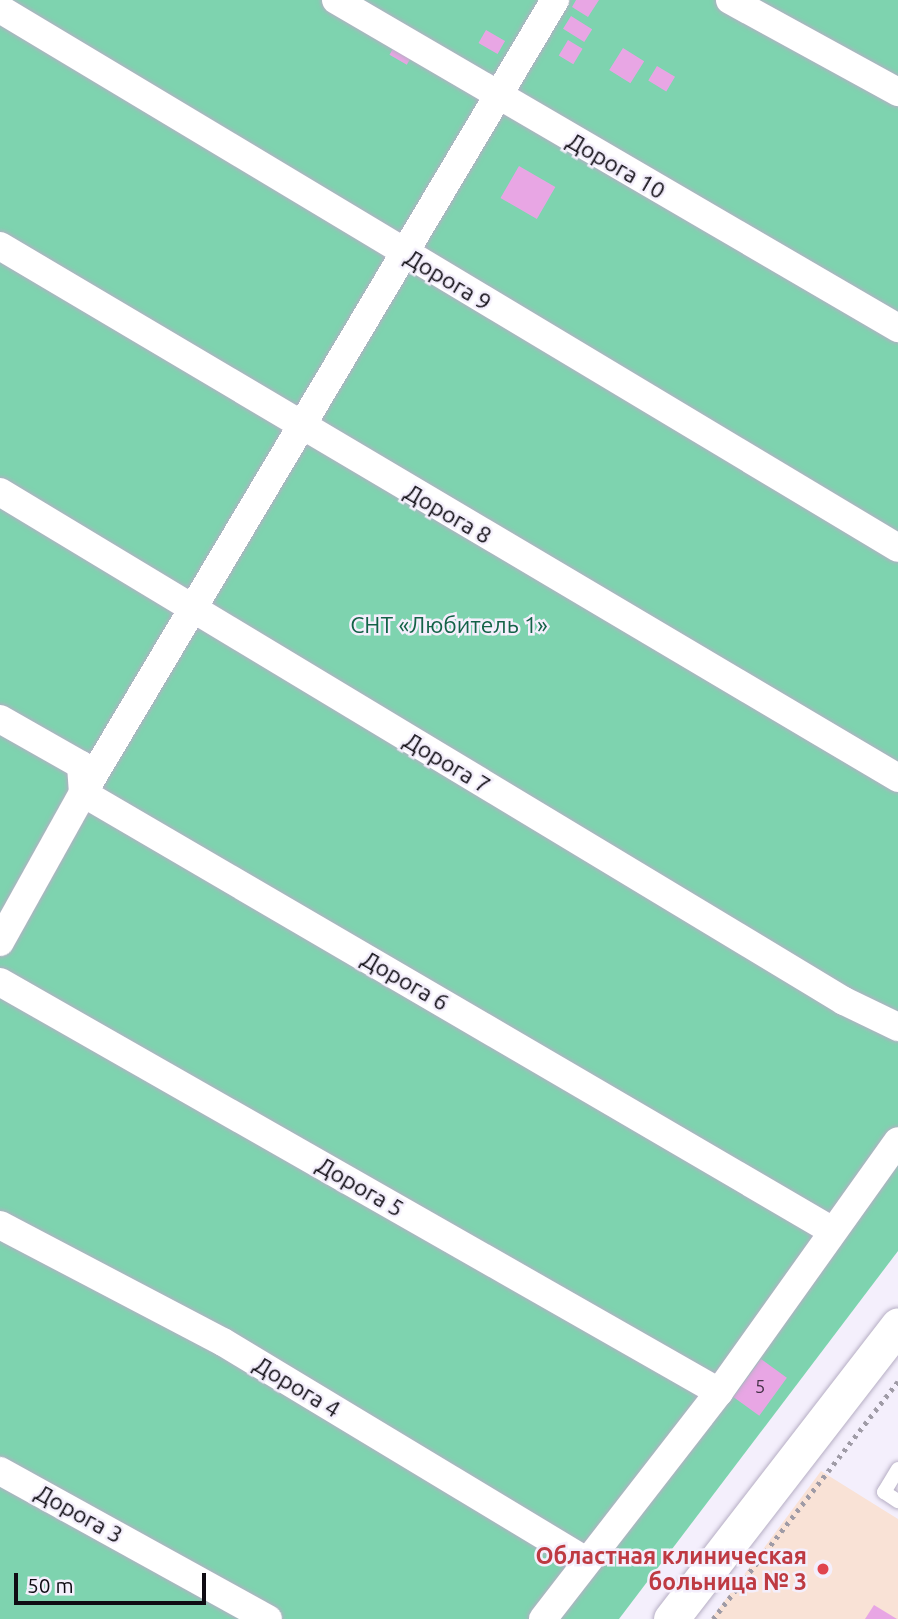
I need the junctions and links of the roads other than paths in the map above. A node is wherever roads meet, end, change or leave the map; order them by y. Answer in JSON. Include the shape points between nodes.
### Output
{"nodes":[{"id":1,"x":336,"y":0,"type":"edge"},
{"id":2,"x":555,"y":0,"type":"edge"},
{"id":3,"x":730,"y":0,"type":"edge"},
{"id":4,"x":0,"y":9,"type":"edge"},
{"id":5,"x":898,"y":92,"type":"edge"},
{"id":6,"x":497,"y":97,"type":"junction"},
{"id":7,"x":0,"y":246,"type":"edge"},
{"id":8,"x":403,"y":254,"type":"junction"},
{"id":9,"x":898,"y":328,"type":"edge"},
{"id":10,"x":301,"y":427,"type":"junction"},
{"id":11,"x":0,"y":492,"type":"edge"},
{"id":12,"x":898,"y":548,"type":"edge"},
{"id":13,"x":193,"y":610,"type":"junction"},
{"id":14,"x":0,"y":719,"type":"edge"},
{"id":15,"x":898,"y":778,"type":"edge"},
{"id":16,"x":83,"y":793,"type":"junction"},
{"id":17,"x":0,"y":942,"type":"edge"},
{"id":18,"x":0,"y":982,"type":"edge"},
{"id":19,"x":898,"y":1027,"type":"edge"},
{"id":20,"x":898,"y":1141,"type":"edge"},
{"id":21,"x":0,"y":1225,"type":"edge"},
{"id":22,"x":831,"y":1230,"type":"junction"},
{"id":23,"x":898,"y":1325,"type":"edge"},
{"id":24,"x":719,"y":1392,"type":"junction"},
{"id":25,"x":898,"y":1469,"type":"edge"},
{"id":26,"x":0,"y":1471,"type":"edge"},
{"id":27,"x":898,"y":1501,"type":"edge"},
{"id":28,"x":587,"y":1562,"type":"junction"},
{"id":29,"x":268,"y":1619,"type":"edge"},
{"id":30,"x":543,"y":1619,"type":"edge"},
{"id":31,"x":671,"y":1619,"type":"edge"}],
"edges":[{"from":1,"to":6,"type":"street","name":"Дорога 10"},
{"from":2,"to":6,"type":"street"},
{"from":3,"to":5,"type":"street"},
{"from":4,"to":8,"type":"street","name":"Дорога 9"},
{"from":6,"to":8,"type":"street"},
{"from":6,"to":9,"type":"street","name":"Дорога 10"},
{"from":7,"to":10,"type":"street","name":"Дорога 8"},
{"from":8,"to":10,"type":"street"},
{"from":8,"to":12,"type":"street","name":"Дорога 9"},
{"from":10,"to":13,"type":"street"},
{"from":10,"to":15,"type":"street","name":"Дорога 8"},
{"from":11,"to":13,"type":"street","name":"Дорога 7"},
{"from":13,"to":16,"type":"street"},
{"from":13,"to":19,"type":"street","name":"Дорога 7","via":[[832,994]]},
{"from":14,"to":16,"type":"street","via":[[81,765]]},
{"from":16,"to":17,"type":"street"},
{"from":16,"to":22,"type":"street","name":"Дорога 6"},
{"from":18,"to":24,"type":"street","name":"Дорога 5"},
{"from":20,"to":22,"type":"street"},
{"from":21,"to":28,"type":"street","name":"Дорога 4","via":[[223,1342]]},
{"from":22,"to":24,"type":"street"},
{"from":23,"to":31,"type":"street"},
{"from":24,"to":28,"type":"street"},
{"from":25,"to":27,"type":"lane","via":[[884,1492]]},
{"from":26,"to":29,"type":"street","name":"Дорога 3"},
{"from":28,"to":30,"type":"street"}]}
